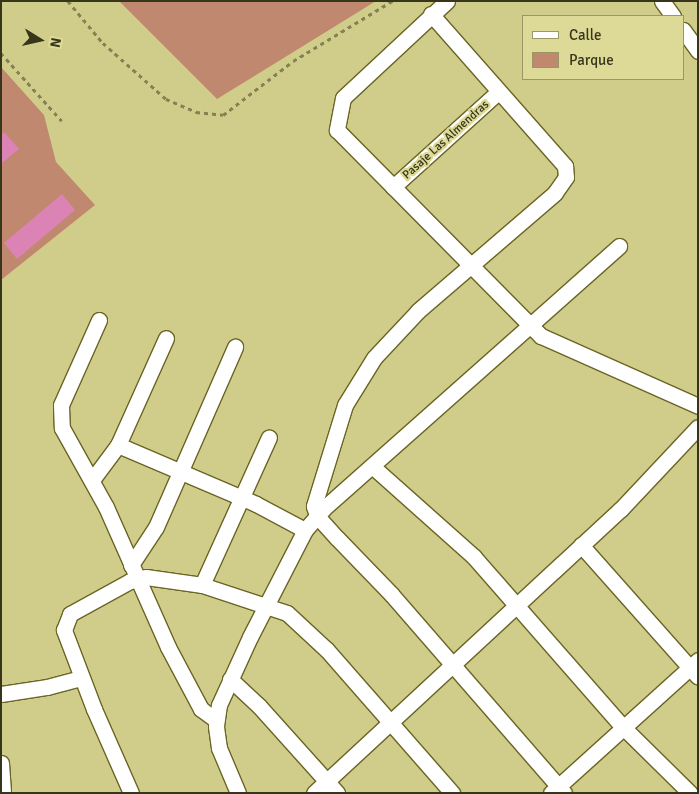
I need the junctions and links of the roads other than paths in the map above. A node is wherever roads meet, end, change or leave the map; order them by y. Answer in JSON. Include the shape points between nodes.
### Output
{"nodes":[{"id":1,"x":447,"y":1,"type":"edge"},
{"id":2,"x":662,"y":1,"type":"edge"},
{"id":3,"x":432,"y":14,"type":"junction"},
{"id":4,"x":672,"y":15,"type":"edge"},
{"id":5,"x":684,"y":31,"type":"edge"},
{"id":6,"x":698,"y":51,"type":"edge"},
{"id":7,"x":498,"y":92,"type":"junction"},
{"id":8,"x":394,"y":187,"type":"junction"},
{"id":9,"x":619,"y":246,"type":"dead end"},
{"id":10,"x":470,"y":265,"type":"junction"},
{"id":11,"x":99,"y":320,"type":"dead end"},
{"id":12,"x":530,"y":325,"type":"junction"},
{"id":13,"x":166,"y":338,"type":"dead end"},
{"id":14,"x":235,"y":347,"type":"dead end"},
{"id":15,"x":698,"y":406,"type":"edge"},
{"id":16,"x":698,"y":427,"type":"edge"},
{"id":17,"x":269,"y":437,"type":"dead end"},
{"id":18,"x":118,"y":445,"type":"junction"},
{"id":19,"x":372,"y":466,"type":"junction"},
{"id":20,"x":180,"y":474,"type":"junction"},
{"id":21,"x":92,"y":480,"type":"junction"},
{"id":22,"x":240,"y":498,"type":"junction"},
{"id":23,"x":317,"y":516,"type":"junction"},
{"id":24,"x":305,"y":530,"type":"junction"},
{"id":25,"x":581,"y":545,"type":"junction"},
{"id":26,"x":134,"y":572,"type":"junction"},
{"id":27,"x":202,"y":585,"type":"junction"},
{"id":28,"x":266,"y":604,"type":"junction"},
{"id":29,"x":518,"y":604,"type":"junction"},
{"id":30,"x":452,"y":666,"type":"junction"},
{"id":31,"x":694,"y":668,"type":"edge"},
{"id":32,"x":81,"y":678,"type":"junction"},
{"id":33,"x":230,"y":679,"type":"junction"},
{"id":34,"x":1,"y":694,"type":"edge"},
{"id":35,"x":216,"y":720,"type":"junction"},
{"id":36,"x":390,"y":722,"type":"junction"},
{"id":37,"x":623,"y":727,"type":"junction"},
{"id":38,"x":1,"y":764,"type":"edge"},
{"id":39,"x":326,"y":782,"type":"junction"},
{"id":40,"x":558,"y":791,"type":"edge"},
{"id":41,"x":3,"y":793,"type":"edge"},
{"id":42,"x":131,"y":793,"type":"edge"},
{"id":43,"x":238,"y":793,"type":"edge"},
{"id":44,"x":314,"y":793,"type":"edge"},
{"id":45,"x":336,"y":793,"type":"edge"},
{"id":46,"x":452,"y":793,"type":"edge"},
{"id":47,"x":690,"y":793,"type":"edge"}],
"edges":[{"from":1,"to":3,"type":"street"},
{"from":2,"to":4,"type":"street"},
{"from":3,"to":7,"type":"street"},
{"from":3,"to":8,"type":"street","via":[[343,98],[337,130]]},
{"from":5,"to":6,"type":"street"},
{"from":7,"to":8,"type":"street","name":"Pasaje Las Almendras"},
{"from":7,"to":10,"type":"street","via":[[565,166],[566,177],[555,193]]},
{"from":8,"to":10,"type":"street"},
{"from":9,"to":12,"type":"street"},
{"from":10,"to":12,"type":"street"},
{"from":10,"to":23,"type":"street","via":[[418,311],[362,373],[345,405],[324,467],[314,501]]},
{"from":11,"to":21,"type":"street","via":[[60,413],[64,435]]},
{"from":12,"to":15,"type":"street","via":[[541,336]]},
{"from":12,"to":19,"type":"street"},
{"from":13,"to":18,"type":"street"},
{"from":14,"to":20,"type":"street"},
{"from":16,"to":25,"type":"street"},
{"from":17,"to":22,"type":"street"},
{"from":18,"to":20,"type":"street"},
{"from":18,"to":21,"type":"street"},
{"from":19,"to":23,"type":"street"},
{"from":19,"to":29,"type":"street","via":[[474,557]]},
{"from":20,"to":22,"type":"street"},
{"from":20,"to":26,"type":"street"},
{"from":21,"to":26,"type":"street"},
{"from":22,"to":24,"type":"street"},
{"from":22,"to":27,"type":"street"},
{"from":23,"to":24,"type":"street"},
{"from":23,"to":30,"type":"street"},
{"from":24,"to":28,"type":"street"},
{"from":25,"to":29,"type":"street"},
{"from":25,"to":31,"type":"street"},
{"from":26,"to":27,"type":"street"},
{"from":26,"to":32,"type":"street","via":[[67,619],[65,637]]},
{"from":26,"to":35,"type":"street","via":[[201,709]]},
{"from":27,"to":28,"type":"street"},
{"from":28,"to":33,"type":"street"},
{"from":28,"to":36,"type":"street","via":[[295,619]]},
{"from":29,"to":30,"type":"street"},
{"from":29,"to":37,"type":"street"},
{"from":30,"to":36,"type":"street"},
{"from":30,"to":40,"type":"street"},
{"from":31,"to":37,"type":"street"},
{"from":32,"to":34,"type":"street","via":[[47,688]]},
{"from":32,"to":42,"type":"street"},
{"from":33,"to":35,"type":"street"},
{"from":33,"to":39,"type":"street","via":[[260,706]]},
{"from":35,"to":43,"type":"street","via":[[222,759]]},
{"from":36,"to":39,"type":"street"},
{"from":36,"to":46,"type":"street"},
{"from":37,"to":40,"type":"street"},
{"from":37,"to":47,"type":"street"},
{"from":38,"to":41,"type":"street"},
{"from":39,"to":44,"type":"street"},
{"from":39,"to":45,"type":"street"}]}
